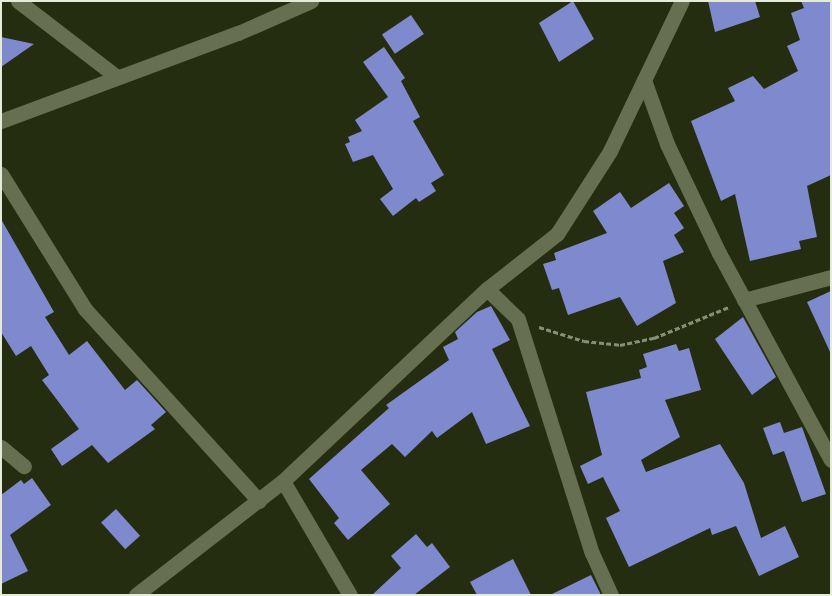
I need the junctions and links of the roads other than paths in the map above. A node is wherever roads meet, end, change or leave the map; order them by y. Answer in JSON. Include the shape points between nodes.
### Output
{"nodes":[{"id":1,"x":18,"y":1,"type":"edge"},
{"id":2,"x":311,"y":1,"type":"edge"},
{"id":3,"x":682,"y":1,"type":"edge"},
{"id":4,"x":117,"y":78,"type":"junction"},
{"id":5,"x":644,"y":80,"type":"junction"},
{"id":6,"x":1,"y":121,"type":"edge"},
{"id":7,"x":1,"y":174,"type":"edge"},
{"id":8,"x":831,"y":277,"type":"edge"},
{"id":9,"x":487,"y":289,"type":"junction"},
{"id":10,"x":744,"y":300,"type":"junction"},
{"id":11,"x":1,"y":447,"type":"edge"},
{"id":12,"x":831,"y":460,"type":"edge"},
{"id":13,"x":24,"y":466,"type":"dead end"},
{"id":14,"x":283,"y":481,"type":"junction"},
{"id":15,"x":259,"y":501,"type":"junction"},
{"id":16,"x":136,"y":595,"type":"edge"},
{"id":17,"x":350,"y":595,"type":"edge"},
{"id":18,"x":611,"y":595,"type":"edge"}],
"edges":[{"from":1,"to":4,"type":"street"},
{"from":2,"to":4,"type":"street"},
{"from":3,"to":5,"type":"street"},
{"from":4,"to":6,"type":"street"},
{"from":5,"to":9,"type":"street","via":[[610,151],[558,234]]},
{"from":5,"to":10,"type":"street","via":[[667,144]]},
{"from":7,"to":15,"type":"street","via":[[86,309]]},
{"from":8,"to":10,"type":"street"},
{"from":9,"to":14,"type":"street"},
{"from":9,"to":18,"type":"street","via":[[518,319],[592,553]]},
{"from":10,"to":12,"type":"street"},
{"from":11,"to":13,"type":"street"},
{"from":14,"to":15,"type":"street"},
{"from":14,"to":17,"type":"street"},
{"from":15,"to":16,"type":"street"}]}
